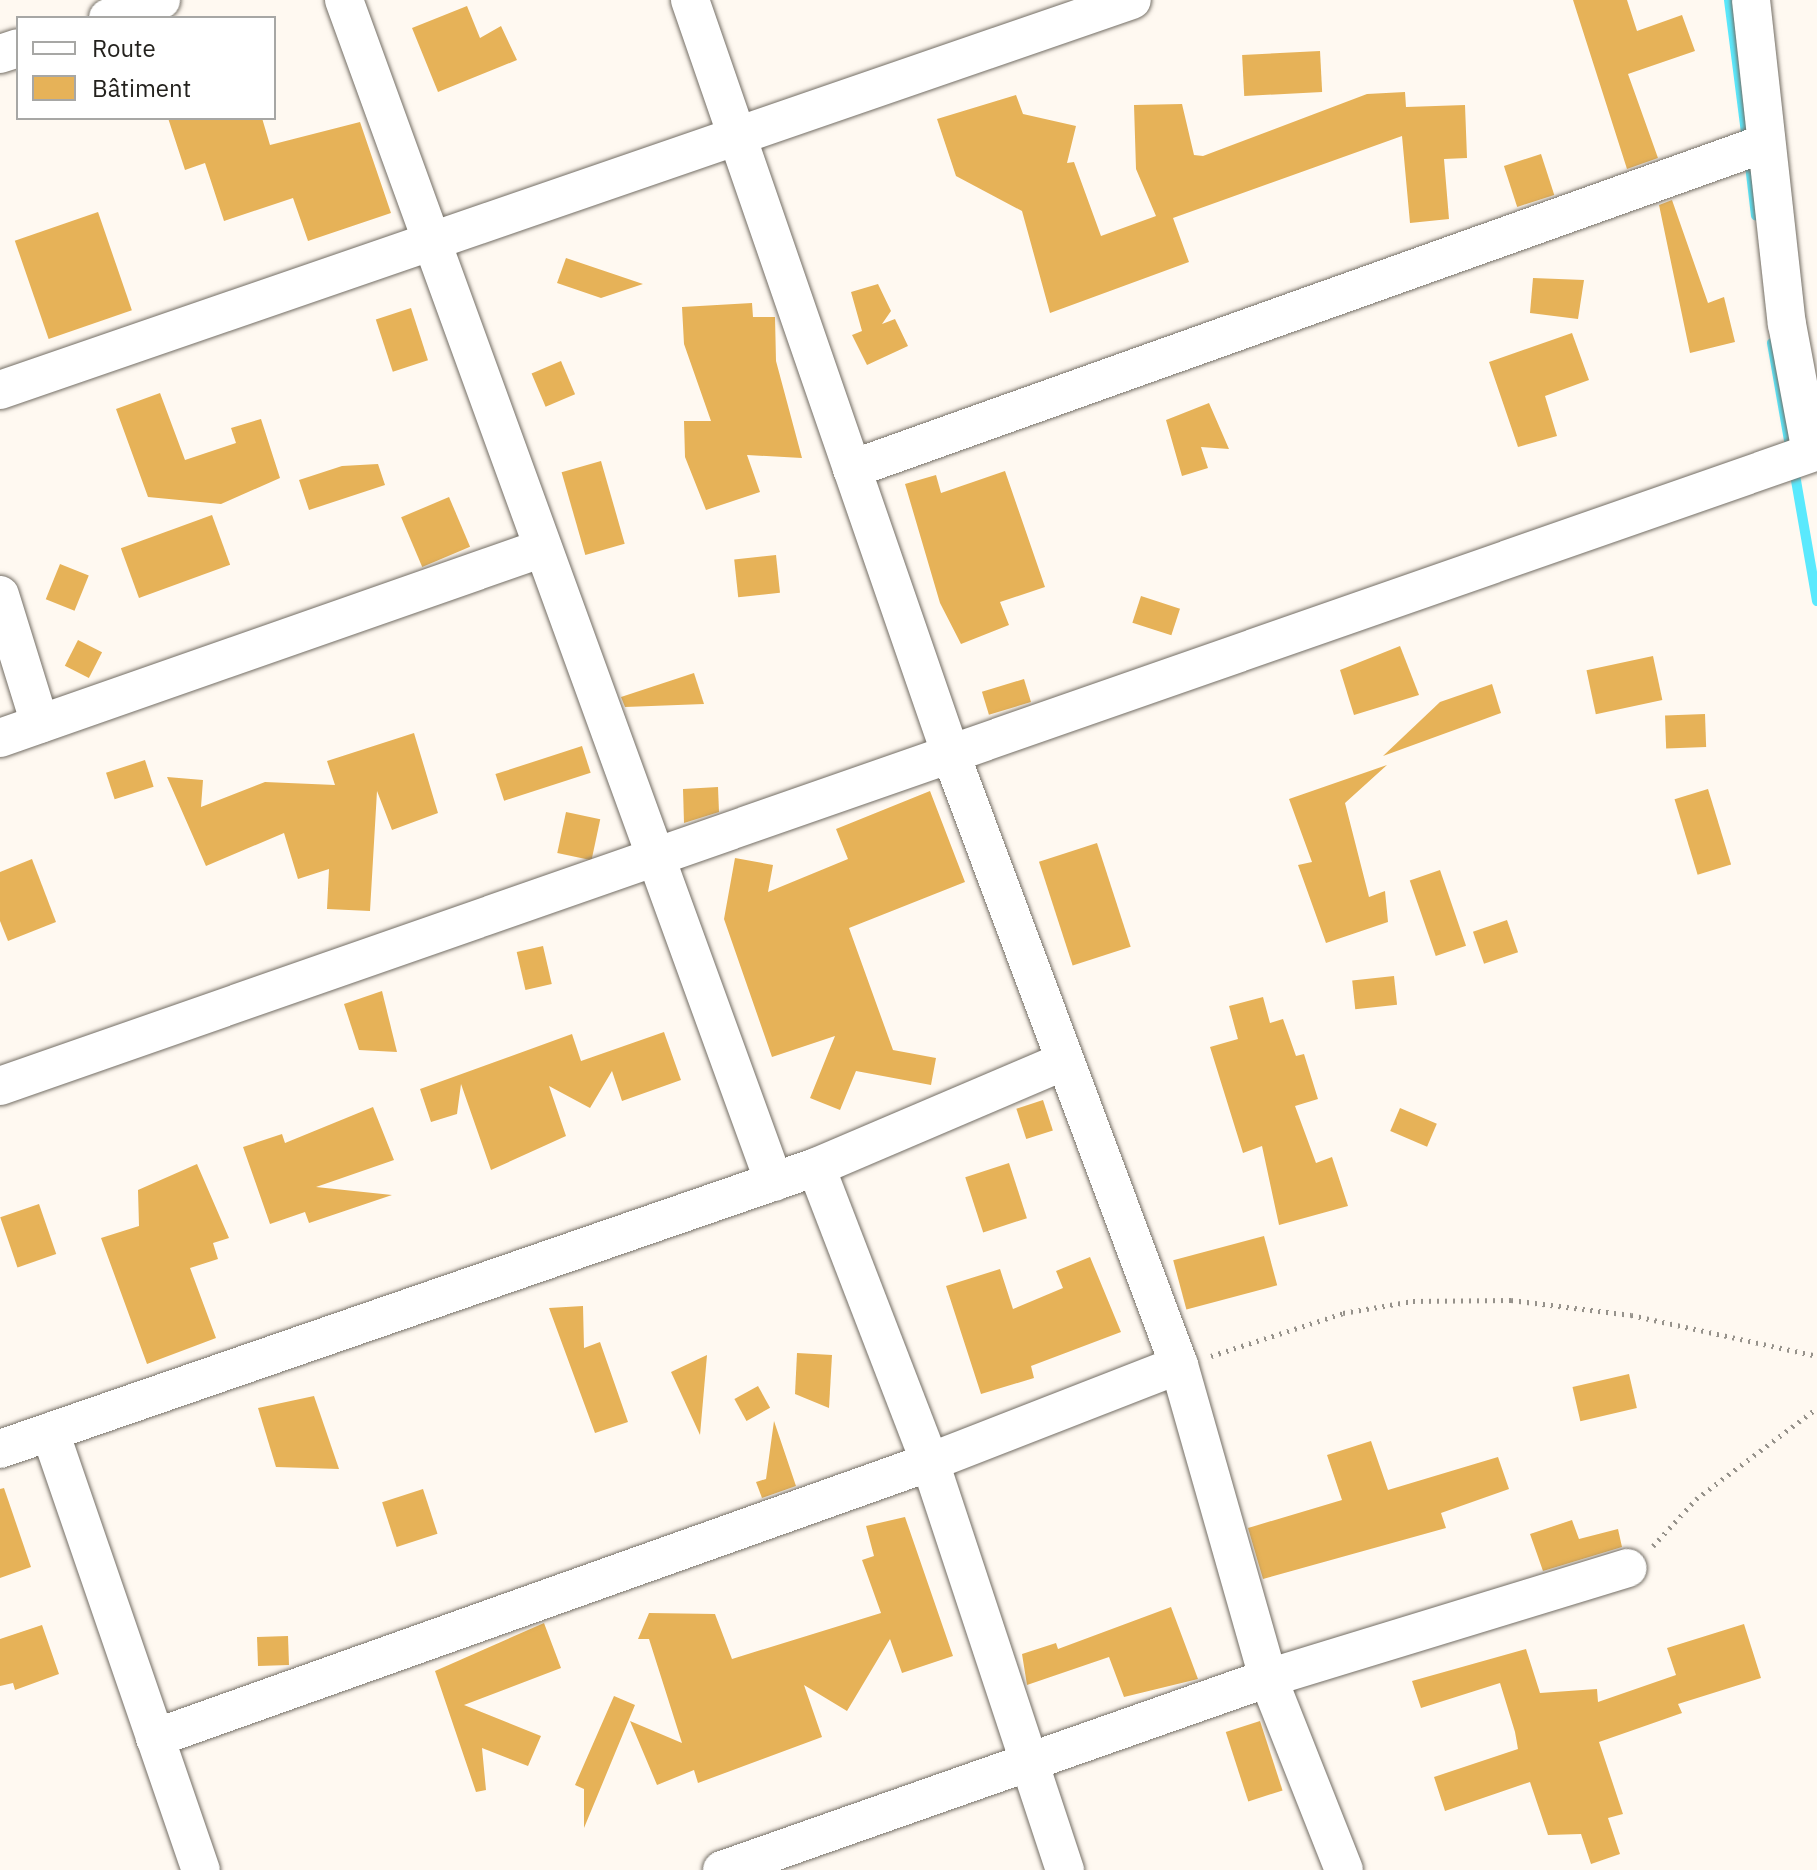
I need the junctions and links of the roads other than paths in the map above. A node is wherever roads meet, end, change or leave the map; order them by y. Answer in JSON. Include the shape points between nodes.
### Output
{"nodes":[{"id":1,"x":161,"y":0,"type":"edge"},
{"id":2,"x":344,"y":0,"type":"edge"},
{"id":3,"x":690,"y":0,"type":"edge"},
{"id":4,"x":1132,"y":0,"type":"edge"},
{"id":5,"x":1751,"y":0,"type":"edge"},
{"id":6,"x":114,"y":16,"type":"edge"},
{"id":7,"x":740,"y":140,"type":"junction"},
{"id":8,"x":1766,"y":143,"type":"junction"},
{"id":9,"x":432,"y":242,"type":"junction"},
{"id":10,"x":1802,"y":322,"type":"edge"},
{"id":11,"x":0,"y":390,"type":"edge"},
{"id":12,"x":1814,"y":452,"type":"edge"},
{"id":13,"x":852,"y":469,"type":"junction"},
{"id":14,"x":543,"y":548,"type":"junction"},
{"id":15,"x":0,"y":595,"type":"edge"},
{"id":16,"x":40,"y":724,"type":"junction"},
{"id":17,"x":0,"y":738,"type":"edge"},
{"id":18,"x":951,"y":755,"type":"junction"},
{"id":19,"x":657,"y":859,"type":"junction"},
{"id":20,"x":1064,"y":1061,"type":"junction"},
{"id":21,"x":0,"y":1086,"type":"edge"},
{"id":22,"x":816,"y":1167,"type":"junction"},
{"id":23,"x":774,"y":1182,"type":"junction"},
{"id":24,"x":1179,"y":1365,"type":"junction"},
{"id":25,"x":50,"y":1432,"type":"junction"},
{"id":26,"x":0,"y":1449,"type":"edge"},
{"id":27,"x":930,"y":1462,"type":"junction"},
{"id":28,"x":1628,"y":1568,"type":"road end"},
{"id":29,"x":1268,"y":1678,"type":"junction"},
{"id":30,"x":155,"y":1738,"type":"junction"},
{"id":31,"x":1028,"y":1766,"type":"junction"},
{"id":32,"x":768,"y":1862,"type":"edge"},
{"id":33,"x":201,"y":1870,"type":"edge"},
{"id":34,"x":722,"y":1870,"type":"edge"},
{"id":35,"x":1065,"y":1870,"type":"edge"},
{"id":36,"x":1344,"y":1870,"type":"edge"}],
"edges":[{"from":1,"to":6,"type":"street"},
{"from":2,"to":9,"type":"street"},
{"from":3,"to":7,"type":"street"},
{"from":4,"to":7,"type":"street"},
{"from":5,"to":8,"type":"street"},
{"from":7,"to":9,"type":"street"},
{"from":7,"to":13,"type":"street"},
{"from":8,"to":10,"type":"street"},
{"from":8,"to":13,"type":"street"},
{"from":9,"to":11,"type":"street"},
{"from":9,"to":14,"type":"street"},
{"from":10,"to":12,"type":"street"},
{"from":12,"to":18,"type":"street"},
{"from":13,"to":18,"type":"street"},
{"from":14,"to":16,"type":"street"},
{"from":14,"to":19,"type":"street"},
{"from":15,"to":16,"type":"street"},
{"from":16,"to":17,"type":"street"},
{"from":18,"to":19,"type":"street"},
{"from":18,"to":20,"type":"street"},
{"from":19,"to":21,"type":"street"},
{"from":19,"to":23,"type":"street"},
{"from":20,"to":22,"type":"street"},
{"from":20,"to":24,"type":"street"},
{"from":22,"to":23,"type":"street"},
{"from":22,"to":27,"type":"street"},
{"from":23,"to":25,"type":"street"},
{"from":24,"to":27,"type":"street"},
{"from":24,"to":29,"type":"street"},
{"from":25,"to":26,"type":"street"},
{"from":25,"to":30,"type":"street"},
{"from":27,"to":30,"type":"street"},
{"from":27,"to":31,"type":"street"},
{"from":28,"to":29,"type":"street"},
{"from":29,"to":31,"type":"street"},
{"from":29,"to":36,"type":"street"},
{"from":30,"to":33,"type":"street"},
{"from":31,"to":32,"type":"street"},
{"from":31,"to":35,"type":"street"},
{"from":32,"to":34,"type":"street"}]}
